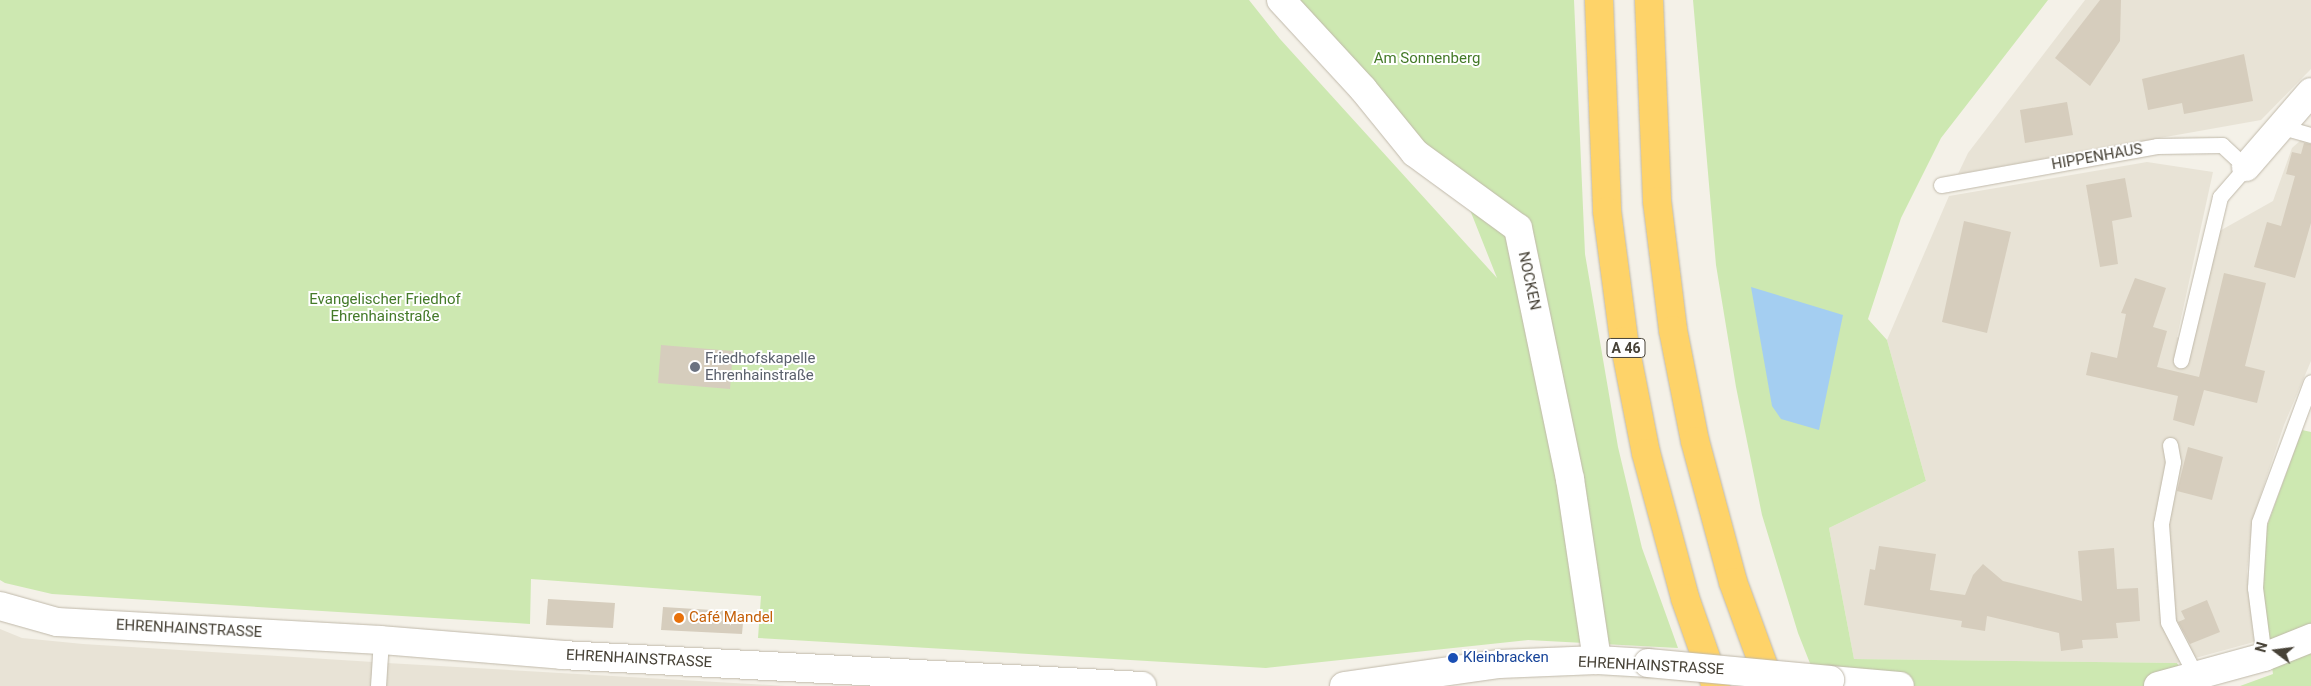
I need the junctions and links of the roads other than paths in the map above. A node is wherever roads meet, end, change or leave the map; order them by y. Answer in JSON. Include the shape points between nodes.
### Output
{"nodes":[{"id":1,"x":1281,"y":0,"type":"edge"},
{"id":2,"x":1600,"y":0,"type":"edge"},
{"id":3,"x":1649,"y":0,"type":"edge"},
{"id":4,"x":2311,"y":92,"type":"edge"},
{"id":5,"x":2280,"y":126,"type":"junction"},
{"id":6,"x":2311,"y":135,"type":"edge"},
{"id":7,"x":2246,"y":167,"type":"junction"},
{"id":8,"x":1941,"y":186,"type":"dead end"},
{"id":9,"x":2181,"y":360,"type":"dead end"},
{"id":10,"x":2311,"y":382,"type":"edge"},
{"id":11,"x":2170,"y":444,"type":"dead end"},
{"id":12,"x":0,"y":606,"type":"edge"},
{"id":13,"x":2311,"y":638,"type":"edge"},
{"id":14,"x":381,"y":640,"type":"junction"},
{"id":15,"x":2264,"y":657,"type":"junction"},
{"id":16,"x":1597,"y":660,"type":"junction"},
{"id":17,"x":897,"y":680,"type":"edge"},
{"id":18,"x":2199,"y":682,"type":"edge"},
{"id":19,"x":378,"y":686,"type":"edge"},
{"id":20,"x":1142,"y":686,"type":"edge"},
{"id":21,"x":1344,"y":686,"type":"edge"},
{"id":22,"x":1716,"y":686,"type":"edge"},
{"id":23,"x":1771,"y":686,"type":"edge"},
{"id":24,"x":1900,"y":686,"type":"edge"},
{"id":25,"x":2158,"y":686,"type":"edge"}],
"edges":[{"from":1,"to":16,"type":"street","name":"NOCKEN","via":[[1363,88],[1415,153],[1518,228],[1570,480]]},
{"from":2,"to":22,"type":"highway","number":"A 46","via":[[1607,211],[1624,341],[1649,462],[1685,598]]},
{"from":3,"to":23,"type":"highway","via":[[1657,201],[1673,330],[1695,441],[1732,582]]},
{"from":4,"to":5,"type":"street"},
{"from":5,"to":6,"type":"lane"},
{"from":5,"to":7,"type":"street"},
{"from":7,"to":8,"type":"lane","name":"HIPPENHAUS","via":[[2222,146],[2157,146]]},
{"from":7,"to":9,"type":"lane","via":[[2220,197]]},
{"from":10,"to":15,"type":"lane","via":[[2260,522],[2255,588]]},
{"from":11,"to":18,"type":"lane","via":[[2173,462],[2161,524],[2168,622]]},
{"from":12,"to":14,"type":"street","name":"EHRENHAINSTRASSE","via":[[57,622]]},
{"from":13,"to":15,"type":"street"},
{"from":14,"to":17,"type":"street","name":"EHRENHAINSTRASSE"},
{"from":14,"to":19,"type":"lane"},
{"from":15,"to":18,"type":"street"},
{"from":16,"to":21,"type":"street","name":"EHRENHAINSTRASSE","via":[[1499,664]]},
{"from":16,"to":24,"type":"street","name":"EHRENHAINSTRASSE","bridge":true},
{"from":17,"to":20,"type":"street","name":"EHRENHAINSTRASSE"},
{"from":18,"to":25,"type":"street"}]}
